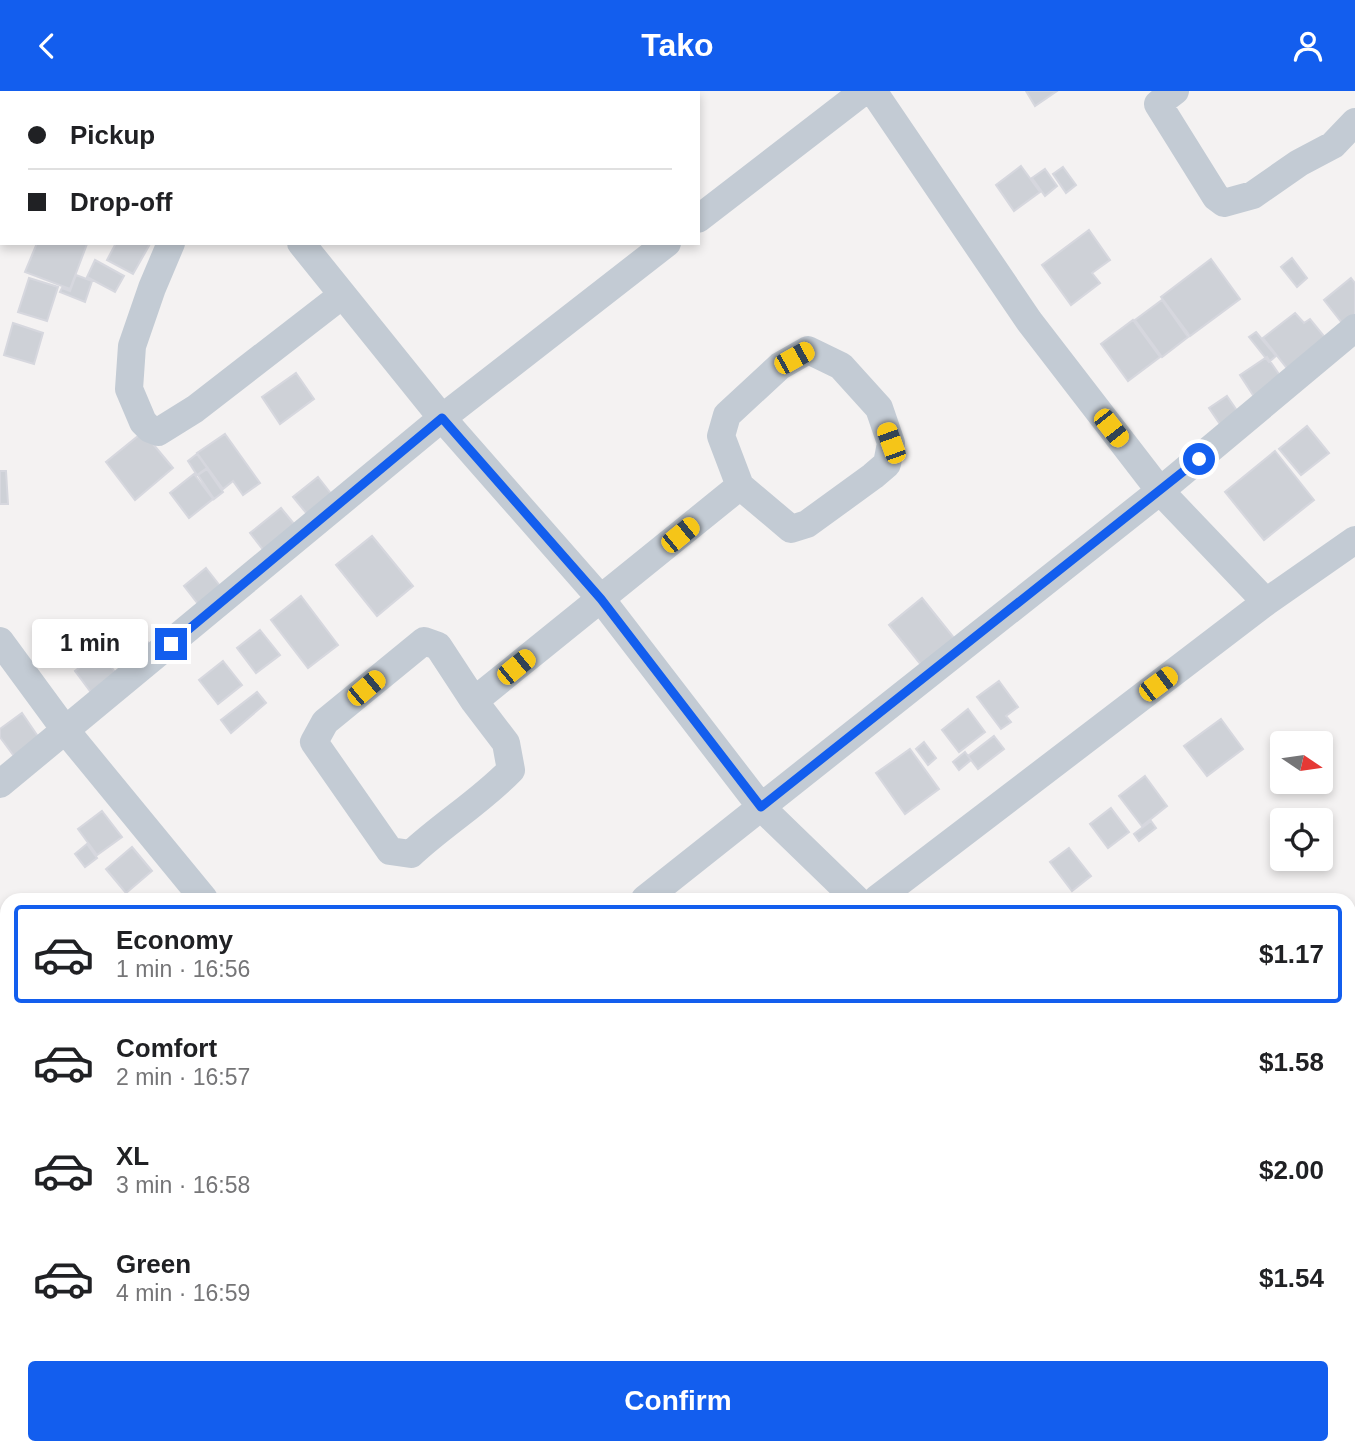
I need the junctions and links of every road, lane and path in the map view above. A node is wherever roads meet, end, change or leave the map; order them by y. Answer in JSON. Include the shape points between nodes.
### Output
{"nodes":[{"id":1,"x":864,"y":91,"type":"edge"},
{"id":2,"x":873,"y":91,"type":"edge"},
{"id":3,"x":1175,"y":91,"type":"edge"},
{"id":4,"x":1355,"y":122,"type":"edge"},
{"id":5,"x":700,"y":217,"type":"edge"},
{"id":6,"x":170,"y":245,"type":"edge"},
{"id":7,"x":303,"y":245,"type":"edge"},
{"id":8,"x":664,"y":245,"type":"edge"},
{"id":9,"x":341,"y":296,"type":"junction"},
{"id":10,"x":1355,"y":328,"type":"edge"},
{"id":11,"x":442,"y":418,"type":"junction"},
{"id":12,"x":740,"y":486,"type":"junction"},
{"id":13,"x":1160,"y":491,"type":"junction"},
{"id":14,"x":1355,"y":540,"type":"edge"},
{"id":15,"x":601,"y":599,"type":"junction"},
{"id":16,"x":1266,"y":602,"type":"junction"},
{"id":17,"x":0,"y":641,"type":"edge"},
{"id":18,"x":474,"y":701,"type":"junction"},
{"id":19,"x":66,"y":731,"type":"junction"},
{"id":20,"x":0,"y":784,"type":"edge"},
{"id":21,"x":761,"y":807,"type":"junction"},
{"id":22,"x":199,"y":893,"type":"edge"},
{"id":23,"x":653,"y":893,"type":"edge"},
{"id":24,"x":850,"y":893,"type":"edge"},
{"id":25,"x":885,"y":893,"type":"edge"}],
"edges":[{"from":1,"to":5,"type":"street"},
{"from":2,"to":13,"type":"street","via":[[1029,321]]},
{"from":3,"to":4,"type":"street","via":[[1158,104],[1216,197],[1224,202],[1253,195],[1333,145]]},
{"from":6,"to":9,"type":"street","via":[[132,346],[129,389],[143,422],[158,432],[195,409]]},
{"from":7,"to":9,"type":"street"},
{"from":8,"to":11,"type":"street"},
{"from":9,"to":11,"type":"street"},
{"from":10,"to":13,"type":"street"},
{"from":11,"to":15,"type":"street"},
{"from":11,"to":19,"type":"street"},
{"from":12,"to":12,"type":"street","via":[[721,436],[726,415],[780,366],[808,350],[841,366],[879,408],[891,443],[887,464],[807,524],[791,529]]},
{"from":12,"to":15,"type":"street"},
{"from":13,"to":16,"type":"street"},
{"from":13,"to":21,"type":"street"},
{"from":14,"to":16,"type":"street"},
{"from":15,"to":18,"type":"street"},
{"from":15,"to":21,"type":"street"},
{"from":16,"to":25,"type":"street"},
{"from":17,"to":19,"type":"street"},
{"from":18,"to":18,"type":"street","via":[[506,743],[511,770],[411,854],[390,851],[314,742],[325,722],[424,641],[438,646]]},
{"from":19,"to":20,"type":"street"},
{"from":19,"to":22,"type":"street"},
{"from":21,"to":23,"type":"street"},
{"from":21,"to":24,"type":"street"}]}
